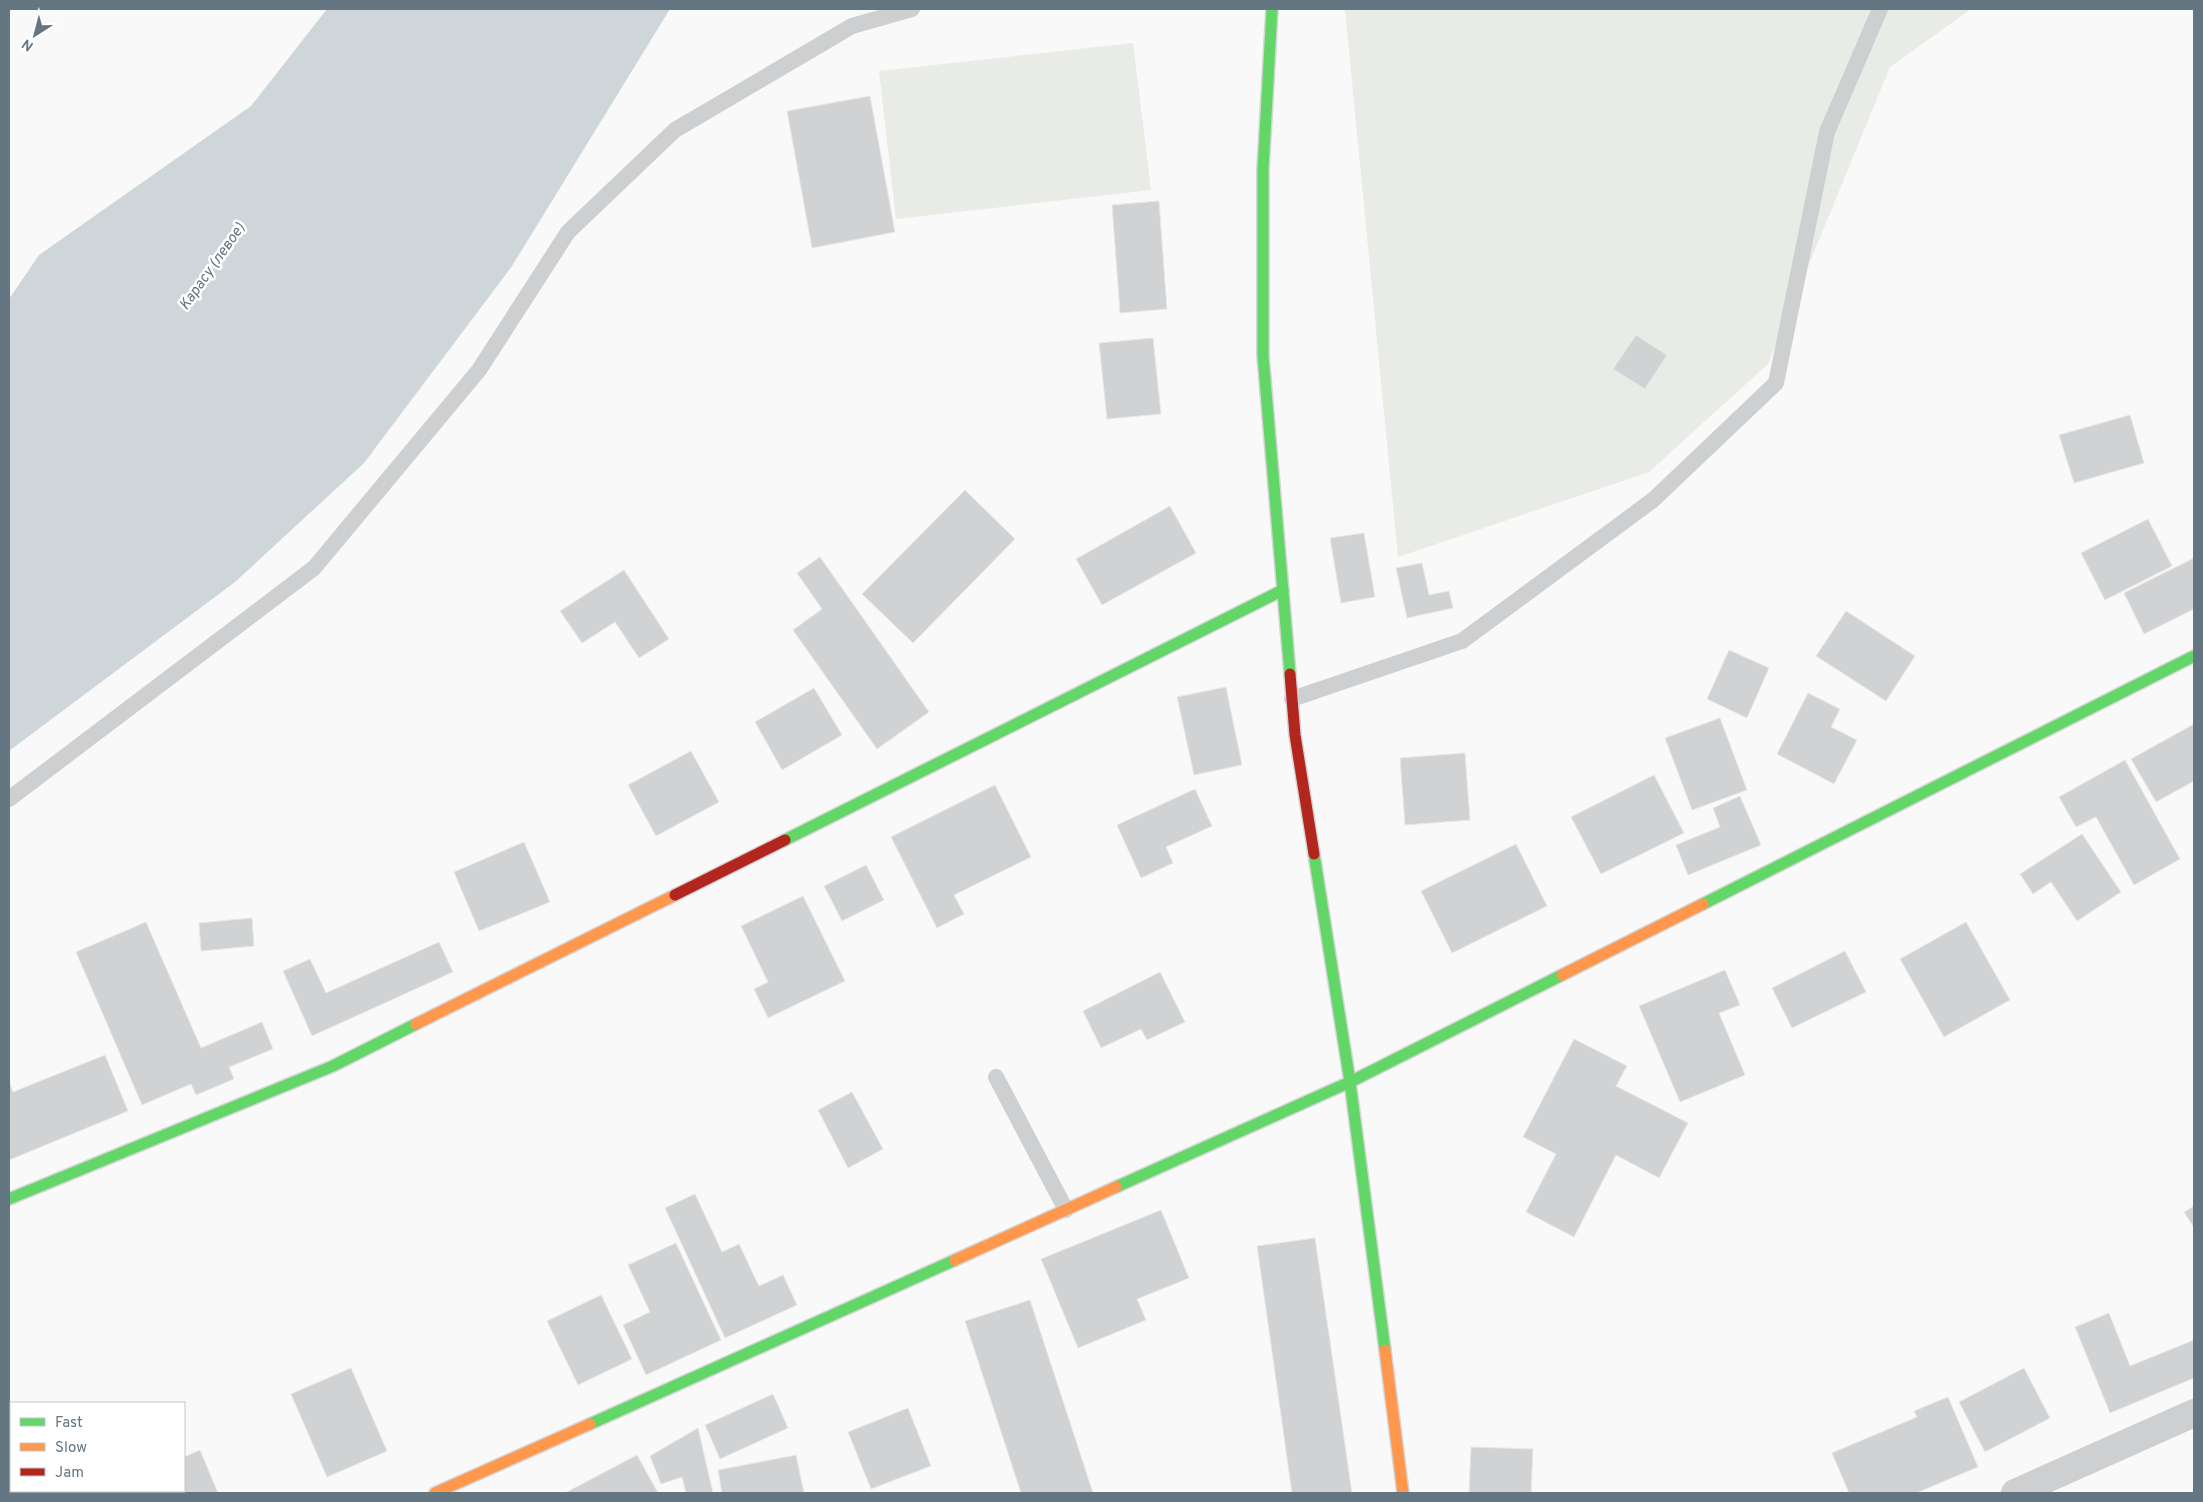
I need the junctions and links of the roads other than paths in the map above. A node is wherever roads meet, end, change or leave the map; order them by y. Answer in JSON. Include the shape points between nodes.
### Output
{"nodes":[{"id":1,"x":912,"y":9,"type":"edge"},
{"id":2,"x":1272,"y":9,"type":"edge"},
{"id":3,"x":1880,"y":9,"type":"edge"},
{"id":4,"x":1283,"y":590,"type":"junction"},
{"id":5,"x":2194,"y":656,"type":"edge"},
{"id":6,"x":1292,"y":699,"type":"junction"},
{"id":7,"x":9,"y":799,"type":"edge"},
{"id":8,"x":996,"y":1077,"type":"dead end"},
{"id":9,"x":1350,"y":1082,"type":"junction"},
{"id":10,"x":9,"y":1199,"type":"edge"},
{"id":11,"x":1066,"y":1210,"type":"junction"},
{"id":12,"x":2194,"y":1413,"type":"edge"},
{"id":13,"x":435,"y":1493,"type":"edge"},
{"id":14,"x":1403,"y":1493,"type":"edge"},
{"id":15,"x":2015,"y":1493,"type":"edge"}],
"edges":[{"from":1,"to":7,"type":"lane","via":[[852,26],[675,130],[568,232],[479,370],[314,568]]},
{"from":2,"to":4,"type":"street","via":[[1263,169],[1263,356]]},
{"from":3,"to":6,"type":"lane","via":[[1827,132],[1776,383],[1653,500],[1462,641]]},
{"from":4,"to":6,"type":"street"},
{"from":4,"to":10,"type":"street","via":[[333,1066]]},
{"from":5,"to":9,"type":"street"},
{"from":6,"to":9,"type":"street"},
{"from":8,"to":11,"type":"lane"},
{"from":9,"to":11,"type":"street"},
{"from":9,"to":14,"type":"street"},
{"from":11,"to":13,"type":"street"},
{"from":12,"to":15,"type":"street"}]}
